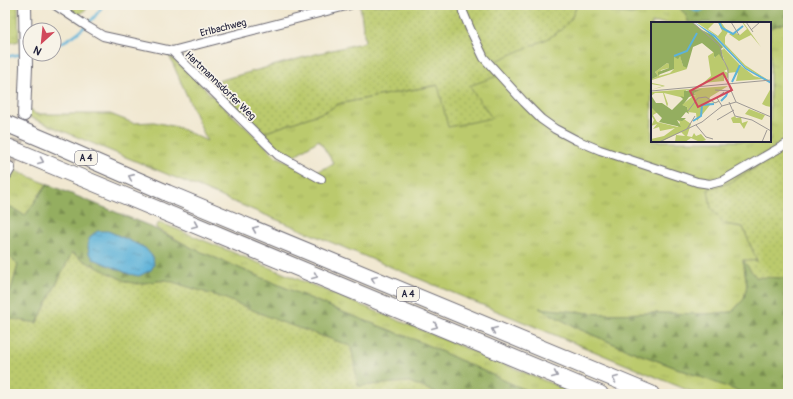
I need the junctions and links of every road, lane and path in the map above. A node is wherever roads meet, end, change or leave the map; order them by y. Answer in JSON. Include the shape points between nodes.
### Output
{"nodes":[{"id":1,"x":25,"y":5,"type":"edge"},
{"id":2,"x":55,"y":5,"type":"edge"},
{"id":3,"x":350,"y":5,"type":"edge"},
{"id":4,"x":462,"y":5,"type":"edge"},
{"id":5,"x":172,"y":51,"type":"junction"},
{"id":6,"x":24,"y":115,"type":"tunnel mouth"},
{"id":7,"x":5,"y":123,"type":"edge"},
{"id":8,"x":788,"y":143,"type":"edge"},
{"id":9,"x":5,"y":146,"type":"edge"},
{"id":10,"x":321,"y":179,"type":"dead end"},
{"id":11,"x":600,"y":394,"type":"edge"},
{"id":12,"x":651,"y":394,"type":"edge"}],
"edges":[{"from":1,"to":6,"type":"main road"},
{"from":2,"to":5,"type":"street","name":"Hartmannsdorfer Weg","via":[[104,36]]},
{"from":3,"to":5,"type":"street","name":"Erlbachweg"},
{"from":4,"to":8,"type":"street","via":[[484,58],[541,119],[576,140],[608,153],[710,184],[722,181]]},
{"from":5,"to":10,"type":"street","name":"Hartmannsdorfer Weg","via":[[278,154]]},
{"from":12,"to":7,"type":"highway","number":"A 4","one_way":true,"bridge":true},
{"from":9,"to":11,"type":"highway","number":"A 4","one_way":true,"bridge":true}]}
